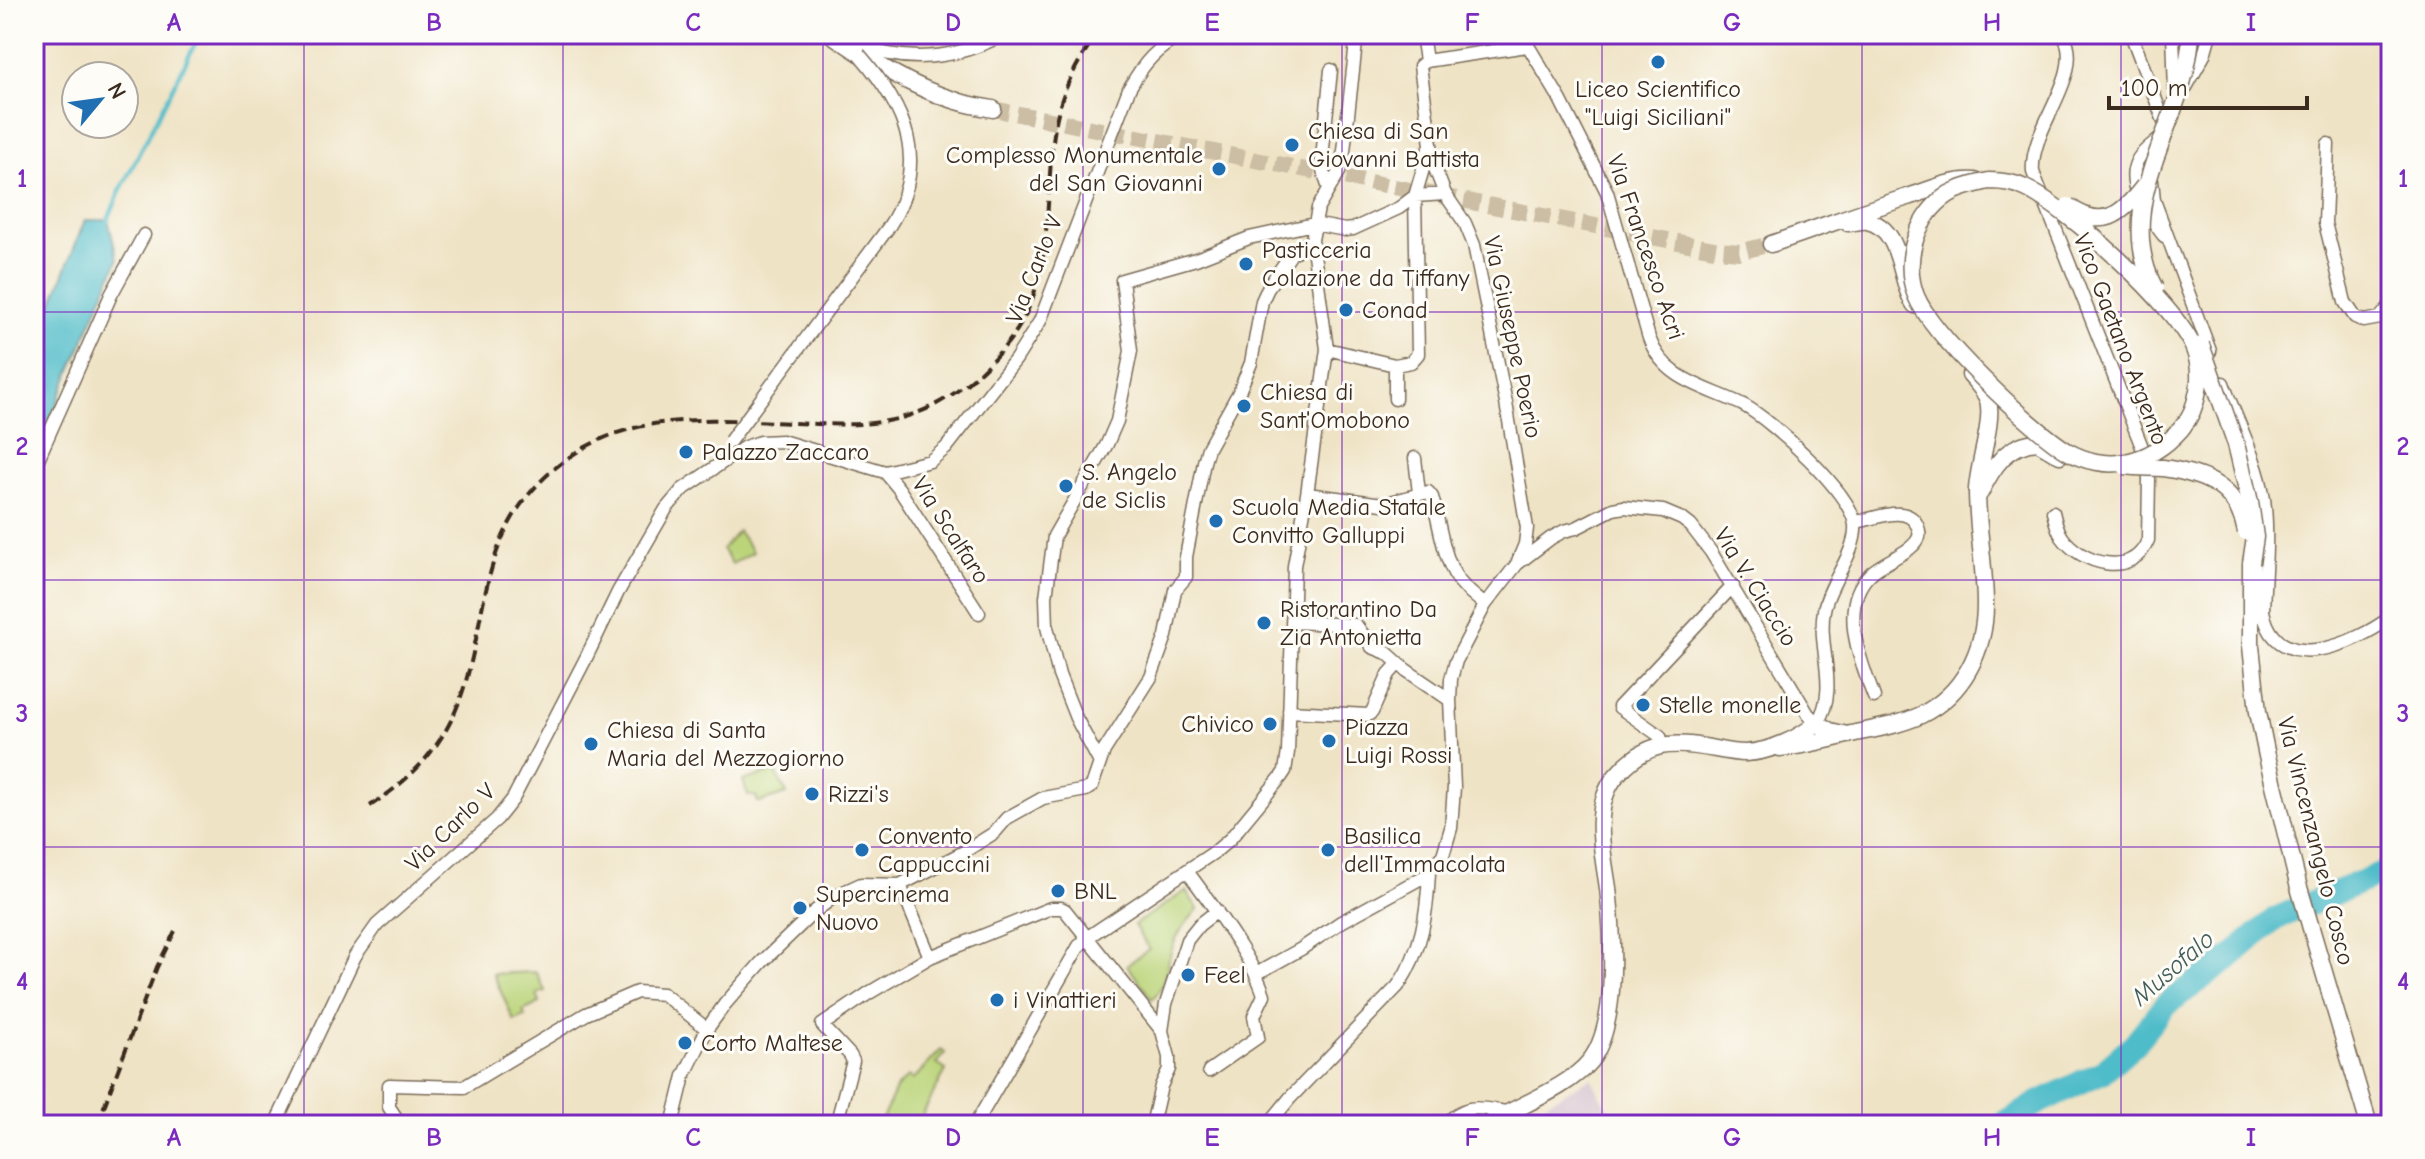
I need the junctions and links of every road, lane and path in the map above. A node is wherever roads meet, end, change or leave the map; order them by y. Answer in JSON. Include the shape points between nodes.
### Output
{"nodes":[{"id":1,"x":832,"y":34,"type":"edge"},
{"id":2,"x":1004,"y":34,"type":"edge"},
{"id":3,"x":1183,"y":34,"type":"edge"},
{"id":4,"x":1357,"y":34,"type":"edge"},
{"id":5,"x":1422,"y":34,"type":"edge"},
{"id":6,"x":2063,"y":34,"type":"edge"},
{"id":7,"x":2131,"y":34,"type":"edge"},
{"id":8,"x":2173,"y":34,"type":"edge"},
{"id":9,"x":2184,"y":34,"type":"edge"},
{"id":10,"x":2192,"y":34,"type":"edge"},
{"id":11,"x":2210,"y":34,"type":"edge"},
{"id":12,"x":1524,"y":40,"type":"edge"},
{"id":13,"x":2187,"y":51,"type":"junction"},
{"id":14,"x":859,"y":54,"type":"junction"},
{"id":15,"x":1426,"y":61,"type":"junction"},
{"id":16,"x":1331,"y":70,"type":"dead end"},
{"id":17,"x":2175,"y":106,"type":"junction"},
{"id":18,"x":993,"y":109,"type":"tunnel mouth"},
{"id":19,"x":2165,"y":124,"type":"junction"},
{"id":20,"x":2160,"y":138,"type":"junction"},
{"id":21,"x":1431,"y":141,"type":"junction"},
{"id":22,"x":2328,"y":144,"type":"dead end"},
{"id":23,"x":1989,"y":181,"type":"junction"},
{"id":24,"x":2145,"y":185,"type":"junction"},
{"id":25,"x":1329,"y":189,"type":"junction"},
{"id":26,"x":2028,"y":189,"type":"junction"},
{"id":27,"x":1445,"y":194,"type":"junction"},
{"id":28,"x":1415,"y":196,"type":"junction"},
{"id":29,"x":1314,"y":224,"type":"junction"},
{"id":30,"x":1826,"y":226,"type":"junction"},
{"id":31,"x":144,"y":235,"type":"dead end"},
{"id":32,"x":1312,"y":240,"type":"junction"},
{"id":33,"x":1771,"y":244,"type":"tunnel mouth"},
{"id":34,"x":2173,"y":252,"type":"junction"},
{"id":35,"x":2163,"y":305,"type":"junction"},
{"id":36,"x":2391,"y":305,"type":"edge"},
{"id":37,"x":2176,"y":319,"type":"junction"},
{"id":38,"x":1940,"y":332,"type":"junction"},
{"id":39,"x":1327,"y":349,"type":"junction"},
{"id":40,"x":1395,"y":365,"type":"junction"},
{"id":41,"x":1395,"y":399,"type":"dead end"},
{"id":42,"x":1415,"y":458,"type":"dead end"},
{"id":43,"x":2093,"y":462,"type":"junction"},
{"id":44,"x":2116,"y":464,"type":"junction"},
{"id":45,"x":34,"y":468,"type":"edge"},
{"id":46,"x":885,"y":472,"type":"junction"},
{"id":47,"x":701,"y":476,"type":"junction"},
{"id":48,"x":1419,"y":493,"type":"junction"},
{"id":49,"x":1307,"y":494,"type":"junction"},
{"id":50,"x":1977,"y":498,"type":"junction"},
{"id":51,"x":2053,"y":512,"type":"dead end"},
{"id":52,"x":1855,"y":522,"type":"junction"},
{"id":53,"x":2251,"y":563,"type":"junction"},
{"id":54,"x":1517,"y":564,"type":"junction"},
{"id":55,"x":1733,"y":586,"type":"junction"},
{"id":56,"x":1485,"y":605,"type":"junction"},
{"id":57,"x":979,"y":613,"type":"dead end"},
{"id":58,"x":2391,"y":617,"type":"edge"},
{"id":59,"x":1292,"y":622,"type":"junction"},
{"id":60,"x":1398,"y":664,"type":"junction"},
{"id":61,"x":1874,"y":697,"type":"dead end"},
{"id":62,"x":1450,"y":700,"type":"junction"},
{"id":63,"x":1289,"y":711,"type":"junction"},
{"id":64,"x":1817,"y":723,"type":"junction"},
{"id":65,"x":1847,"y":735,"type":"junction"},
{"id":66,"x":1662,"y":744,"type":"junction"},
{"id":67,"x":1766,"y":750,"type":"junction"},
{"id":68,"x":1100,"y":763,"type":"junction"},
{"id":69,"x":1187,"y":871,"type":"junction"},
{"id":70,"x":1429,"y":873,"type":"junction"},
{"id":71,"x":900,"y":885,"type":"junction"},
{"id":72,"x":1217,"y":911,"type":"junction"},
{"id":73,"x":1088,"y":937,"type":"junction"},
{"id":74,"x":930,"y":957,"type":"junction"},
{"id":75,"x":1256,"y":974,"type":"junction"},
{"id":76,"x":707,"y":1029,"type":"junction"},
{"id":77,"x":1162,"y":1031,"type":"junction"},
{"id":78,"x":1209,"y":1071,"type":"dead end"},
{"id":79,"x":1507,"y":1112,"type":"junction"},
{"id":80,"x":275,"y":1125,"type":"edge"},
{"id":81,"x":401,"y":1125,"type":"edge"},
{"id":82,"x":672,"y":1125,"type":"edge"},
{"id":83,"x":836,"y":1125,"type":"edge"},
{"id":84,"x":975,"y":1125,"type":"edge"},
{"id":85,"x":1152,"y":1125,"type":"edge"},
{"id":86,"x":1268,"y":1125,"type":"edge"},
{"id":87,"x":1445,"y":1125,"type":"edge"},
{"id":88,"x":1487,"y":1125,"type":"edge"},
{"id":89,"x":2369,"y":1125,"type":"edge"}],
"edges":[{"from":1,"to":2,"type":"street","via":[[906,58],[969,50]]},
{"from":1,"to":14,"type":"main road"},
{"from":3,"to":46,"type":"street","name":"Via Carlo V","via":[[1142,66],[1129,89],[1050,300],[1028,342],[946,448],[930,461]]},
{"from":4,"to":25,"type":"street","via":[[1344,151]]},
{"from":5,"to":15,"type":"street","name":"Via Giuseppe Poerio"},
{"from":6,"to":51,"type":"street","name":"Vico Gaetano Argento","via":[[2070,58],[2033,150],[2033,172],[2144,452],[2148,540],[2134,558],[2101,563],[2064,539]]},
{"from":7,"to":19,"type":"street"},
{"from":8,"to":17,"type":"street","bridge":true},
{"from":9,"to":13,"type":"street"},
{"from":10,"to":13,"type":"street"},
{"from":10,"to":17,"type":"main road","bridge":true},
{"from":11,"to":17,"type":"street","bridge":true},
{"from":12,"to":15,"type":"street"},
{"from":12,"to":52,"type":"street","name":"Via Francesco Acri","via":[[1607,192],[1659,358],[1688,383],[1743,406],[1770,424],[1836,488]]},
{"from":13,"to":19,"type":"street"},
{"from":14,"to":18,"type":"main road","via":[[923,88]]},
{"from":14,"to":47,"type":"street","bridge":true,"via":[[886,86],[903,120],[910,154],[904,201]]},
{"from":15,"to":21,"type":"street","name":"Via Giuseppe Poerio","via":[[1420,66]]},
{"from":16,"to":25,"type":"street","via":[[1322,158]]},
{"from":17,"to":24,"type":"main road","bridge":true},
{"from":19,"to":20,"type":"street"},
{"from":20,"to":34,"type":"street","via":[[2152,185]]},
{"from":20,"to":34,"type":"street","via":[[2137,160],[2133,177],[2144,209]]},
{"from":21,"to":27,"type":"street","name":"Via Giuseppe Poerio"},
{"from":21,"to":28,"type":"street"},
{"from":22,"to":36,"type":"street","via":[[2325,223],[2345,302],[2364,321],[2380,318]]},
{"from":23,"to":26,"type":"main road","bridge":true},
{"from":23,"to":30,"type":"main road","via":[[1953,182]]},
{"from":23,"to":38,"type":"main road","bridge":true,"via":[[1949,195],[1924,219],[1915,238],[1911,257],[1916,296]]},
{"from":24,"to":26,"type":"main road","bridge":true,"via":[[2130,205],[2103,219],[2085,217],[2059,199]]},
{"from":24,"to":35,"type":"main road","bridge":true,"via":[[2143,261]]},
{"from":25,"to":29,"type":"street"},
{"from":26,"to":35,"type":"main road","bridge":true,"via":[[2088,232]]},
{"from":27,"to":28,"type":"street"},
{"from":27,"to":54,"type":"street","name":"Via Giuseppe Poerio","via":[[1474,245],[1506,403],[1527,528]]},
{"from":28,"to":29,"type":"street","via":[[1353,229]]},
{"from":28,"to":40,"type":"street","via":[[1418,351],[1411,362]]},
{"from":29,"to":32,"type":"street"},
{"from":29,"to":68,"type":"street","via":[[1245,239],[1122,280],[1131,351],[1112,434],[1054,536],[1046,597],[1059,675]]},
{"from":30,"to":33,"type":"main road"},
{"from":30,"to":38,"type":"main road","bridge":true,"via":[[1867,221],[1882,229],[1899,254],[1910,298]]},
{"from":31,"to":45,"type":"street","via":[[111,295]]},
{"from":32,"to":39,"type":"street"},
{"from":32,"to":68,"type":"street","via":[[1291,254],[1262,301],[1251,363],[1208,448],[1186,577],[1175,590],[1166,636],[1151,677]]},
{"from":34,"to":58,"type":"street","via":[[2205,338],[2222,412],[2255,466],[2264,503],[2263,611],[2275,639],[2290,648],[2323,650],[2364,635]]},
{"from":35,"to":37,"type":"main road","bridge":true},
{"from":37,"to":44,"type":"main road","bridge":true,"via":[[2198,362],[2195,402],[2185,424],[2167,443],[2140,459]]},
{"from":37,"to":53,"type":"main road","name":"Via Vincenzangelo Cosco","bridge":true,"via":[[2203,346],[2236,444],[2254,521]]},
{"from":38,"to":43,"type":"main road","bridge":true,"via":[[2040,430]]},
{"from":38,"to":50,"type":"main road","bridge":true,"via":[[1988,400]]},
{"from":39,"to":40,"type":"street"},
{"from":39,"to":49,"type":"street"},
{"from":40,"to":41,"type":"street"},
{"from":42,"to":48,"type":"street"},
{"from":43,"to":44,"type":"main road","bridge":true},
{"from":43,"to":50,"type":"main road","bridge":true,"via":[[2070,459],[2038,442],[2027,443],[1999,460]]},
{"from":44,"to":53,"type":"main road","name":"Via Vincenzangelo Cosco","bridge":true,"via":[[2192,474],[2223,489],[2244,519]]},
{"from":46,"to":47,"type":"street","name":"Via Carlo V","via":[[782,441],[745,447]]},
{"from":46,"to":57,"type":"street","name":"Via Scalfaro"},
{"from":47,"to":80,"type":"street","name":"Via Carlo V","via":[[666,509],[506,810],[365,938]]},
{"from":48,"to":49,"type":"street","via":[[1383,504]]},
{"from":48,"to":56,"type":"street","via":[[1432,497],[1455,575]]},
{"from":49,"to":59,"type":"street","via":[[1294,566]]},
{"from":50,"to":65,"type":"main road","via":[[1985,604],[1971,666],[1956,688],[1923,714]]},
{"from":52,"to":61,"type":"street","via":[[1901,514],[1915,521],[1919,530],[1910,548],[1870,574],[1856,600],[1857,649]]},
{"from":52,"to":64,"type":"street","via":[[1851,547],[1824,606],[1829,695]]},
{"from":53,"to":89,"type":"main road","name":"Via Vincenzangelo Cosco","via":[[2251,646],[2267,756],[2298,884]]},
{"from":54,"to":55,"type":"street","name":"Via V. Ciaccio","via":[[1564,531],[1633,506],[1682,519],[1701,537]]},
{"from":54,"to":56,"type":"street","name":"Via V. Ciaccio"},
{"from":55,"to":64,"type":"street","name":"Via V. Ciaccio"},
{"from":55,"to":66,"type":"street","via":[[1619,707],[1660,736]]},
{"from":56,"to":62,"type":"street","name":"Via V. Ciaccio","via":[[1456,661]]},
{"from":59,"to":60,"type":"street","via":[[1356,625],[1372,647]]},
{"from":59,"to":63,"type":"street"},
{"from":60,"to":62,"type":"street"},
{"from":60,"to":63,"type":"street","via":[[1368,715]]},
{"from":62,"to":70,"type":"street","name":"Via V. Ciaccio","via":[[1451,828],[1443,855]]},
{"from":63,"to":69,"type":"street","via":[[1287,761],[1281,777],[1230,839]]},
{"from":64,"to":65,"type":"main road"},
{"from":64,"to":67,"type":"main road"},
{"from":65,"to":67,"type":"main road"},
{"from":66,"to":67,"type":"main road","via":[[1737,753]]},
{"from":66,"to":79,"type":"main road","via":[[1619,773],[1604,808],[1601,841],[1611,945],[1603,1040],[1574,1074]]},
{"from":68,"to":71,"type":"street","via":[[1095,782],[1086,790],[1043,798],[962,853]]},
{"from":69,"to":72,"type":"street"},
{"from":69,"to":73,"type":"street"},
{"from":70,"to":75,"type":"street"},
{"from":70,"to":86,"type":"street","via":[[1427,914],[1404,977]]},
{"from":71,"to":74,"type":"street"},
{"from":71,"to":76,"type":"street","via":[[861,884],[835,896],[761,963]]},
{"from":72,"to":75,"type":"street"},
{"from":72,"to":77,"type":"street","via":[[1183,949]]},
{"from":73,"to":74,"type":"street","via":[[1065,910],[1051,908]]},
{"from":73,"to":77,"type":"street"},
{"from":73,"to":84,"type":"street","via":[[1071,956]]},
{"from":74,"to":83,"type":"street","via":[[822,1025],[853,1061]]},
{"from":75,"to":78,"type":"street","via":[[1264,995],[1254,1016],[1257,1038]]},
{"from":76,"to":81,"type":"street","via":[[663,994],[631,994],[586,1014],[464,1087],[389,1085],[389,1107]]},
{"from":76,"to":82,"type":"street","via":[[684,1076]]},
{"from":77,"to":85,"type":"street","via":[[1169,1069]]},
{"from":79,"to":87,"type":"street","via":[[1467,1108]]},
{"from":79,"to":88,"type":"main road"}]}
